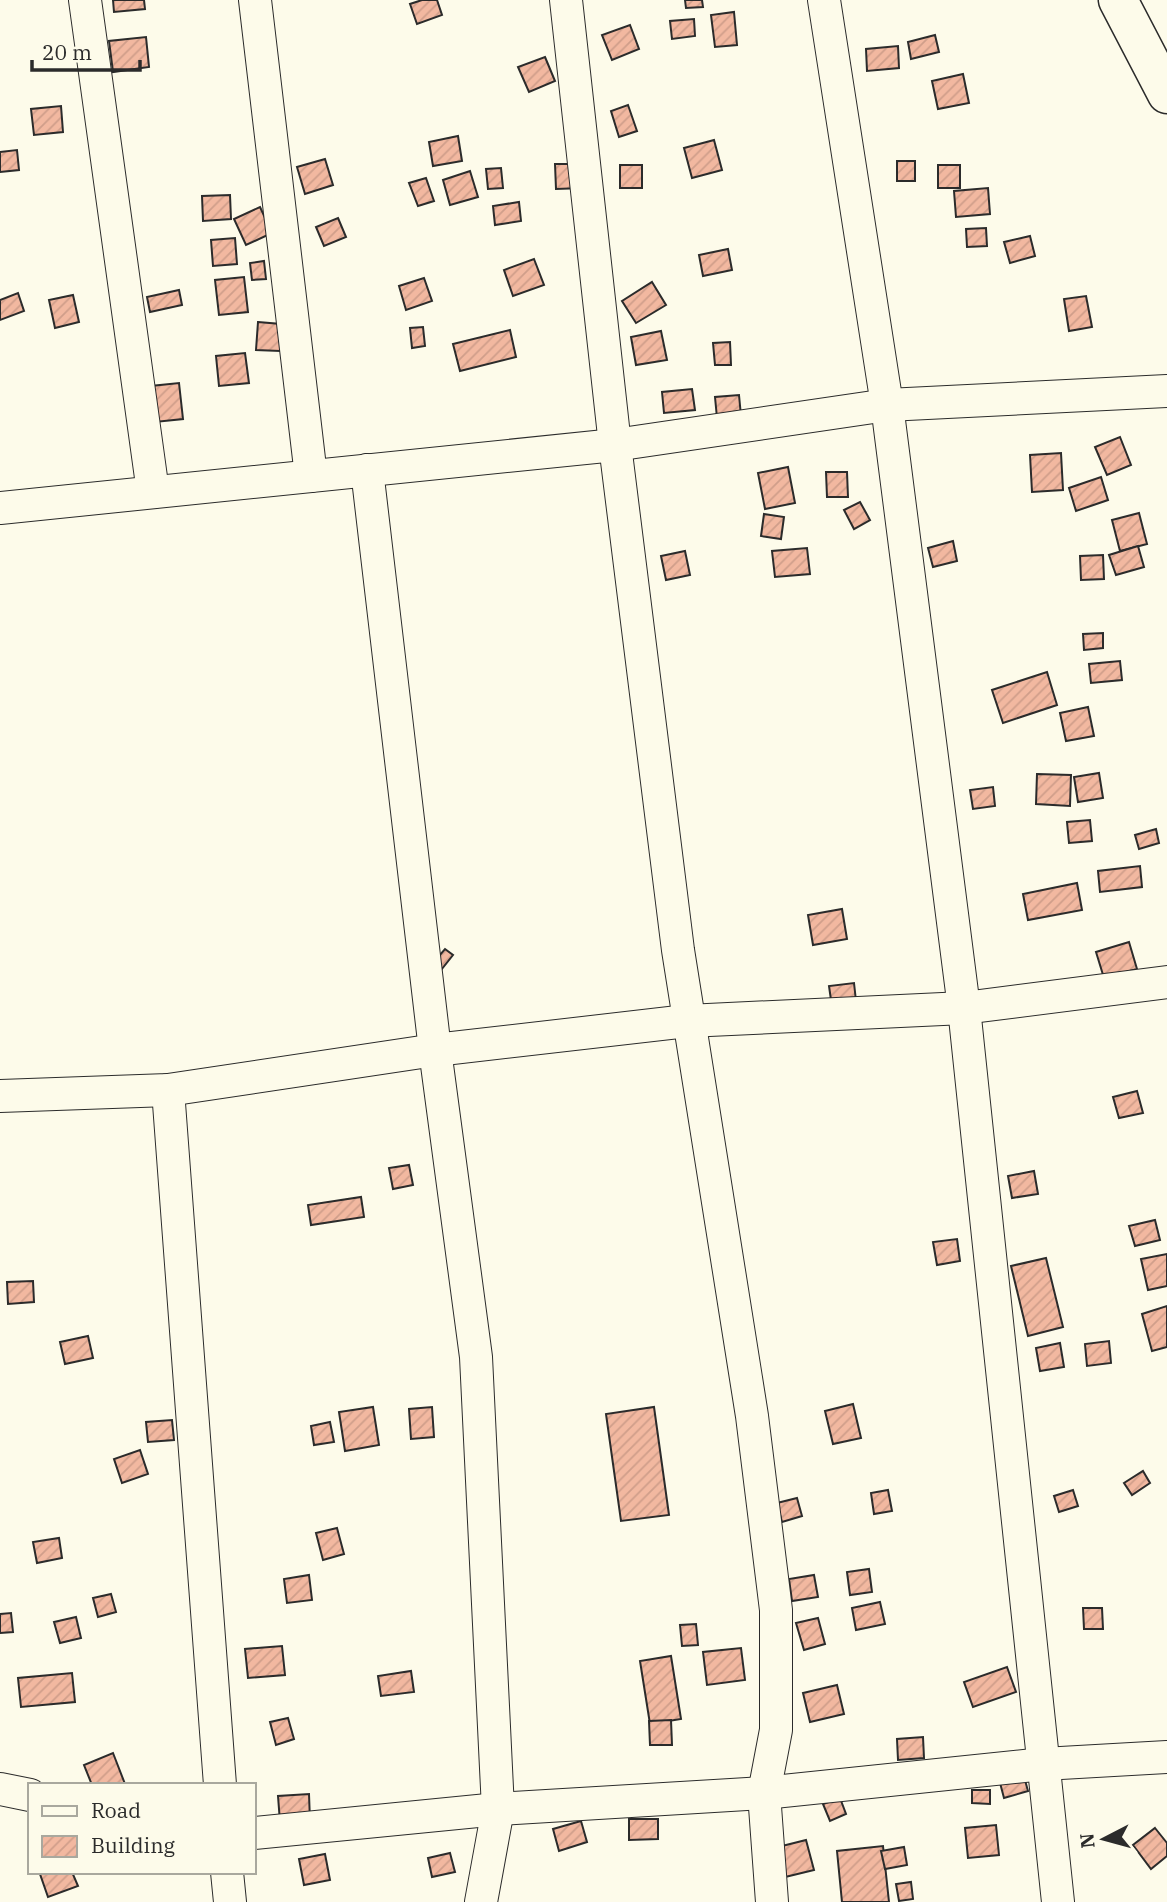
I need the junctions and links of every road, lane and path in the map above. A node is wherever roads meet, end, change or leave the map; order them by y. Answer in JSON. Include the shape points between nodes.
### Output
{"nodes":[{"id":1,"x":85,"y":0,"type":"edge"},
{"id":2,"x":256,"y":0,"type":"edge"},
{"id":3,"x":566,"y":0,"type":"edge"},
{"id":4,"x":824,"y":0,"type":"edge"},
{"id":5,"x":1128,"y":2,"type":"edge"},
{"id":6,"x":1167,"y":94,"type":"edge"},
{"id":7,"x":1167,"y":391,"type":"edge"},
{"id":8,"x":887,"y":405,"type":"junction"},
{"id":9,"x":615,"y":445,"type":"junction"},
{"id":10,"x":368,"y":470,"type":"junction"},
{"id":11,"x":310,"y":476,"type":"junction"},
{"id":12,"x":153,"y":492,"type":"junction"},
{"id":13,"x":0,"y":508,"type":"edge"},
{"id":14,"x":1167,"y":982,"type":"edge"},
{"id":15,"x":964,"y":1008,"type":"junction"},
{"id":16,"x":687,"y":1021,"type":"junction"},
{"id":17,"x":435,"y":1050,"type":"junction"},
{"id":18,"x":168,"y":1090,"type":"junction"},
{"id":19,"x":0,"y":1096,"type":"edge"},
{"id":20,"x":1167,"y":1758,"type":"edge"},
{"id":21,"x":1043,"y":1764,"type":"junction"},
{"id":22,"x":220,"y":1783,"type":"edge"},
{"id":23,"x":0,"y":1789,"type":"edge"},
{"id":24,"x":764,"y":1793,"type":"junction"},
{"id":25,"x":28,"y":1795,"type":"edge"},
{"id":26,"x":498,"y":1809,"type":"junction"},
{"id":27,"x":256,"y":1833,"type":"edge"},
{"id":28,"x":227,"y":1874,"type":"edge"},
{"id":29,"x":230,"y":1902,"type":"edge"},
{"id":30,"x":481,"y":1902,"type":"edge"},
{"id":31,"x":772,"y":1902,"type":"edge"},
{"id":32,"x":1058,"y":1902,"type":"edge"}],
"edges":[{"from":1,"to":12,"type":"street"},
{"from":2,"to":11,"type":"street"},
{"from":3,"to":9,"type":"street"},
{"from":4,"to":8,"type":"street"},
{"from":5,"to":6,"type":"main road"},
{"from":7,"to":8,"type":"street"},
{"from":8,"to":9,"type":"street"},
{"from":8,"to":15,"type":"street"},
{"from":9,"to":10,"type":"street"},
{"from":9,"to":16,"type":"street"},
{"from":10,"to":11,"type":"street"},
{"from":10,"to":17,"type":"street"},
{"from":11,"to":12,"type":"street"},
{"from":12,"to":13,"type":"street"},
{"from":14,"to":15,"type":"street"},
{"from":15,"to":16,"type":"street"},
{"from":15,"to":21,"type":"street"},
{"from":16,"to":17,"type":"street"},
{"from":16,"to":24,"type":"street","via":[[752,1416],[776,1610],[776,1730]]},
{"from":17,"to":18,"type":"street"},
{"from":17,"to":26,"type":"street","via":[[476,1357]]},
{"from":18,"to":19,"type":"street"},
{"from":18,"to":22,"type":"street"},
{"from":20,"to":21,"type":"street"},
{"from":21,"to":24,"type":"street"},
{"from":21,"to":32,"type":"street"},
{"from":23,"to":25,"type":"street"},
{"from":24,"to":26,"type":"street"},
{"from":24,"to":31,"type":"street"},
{"from":26,"to":27,"type":"street"},
{"from":26,"to":30,"type":"street"},
{"from":28,"to":29,"type":"street"}]}
